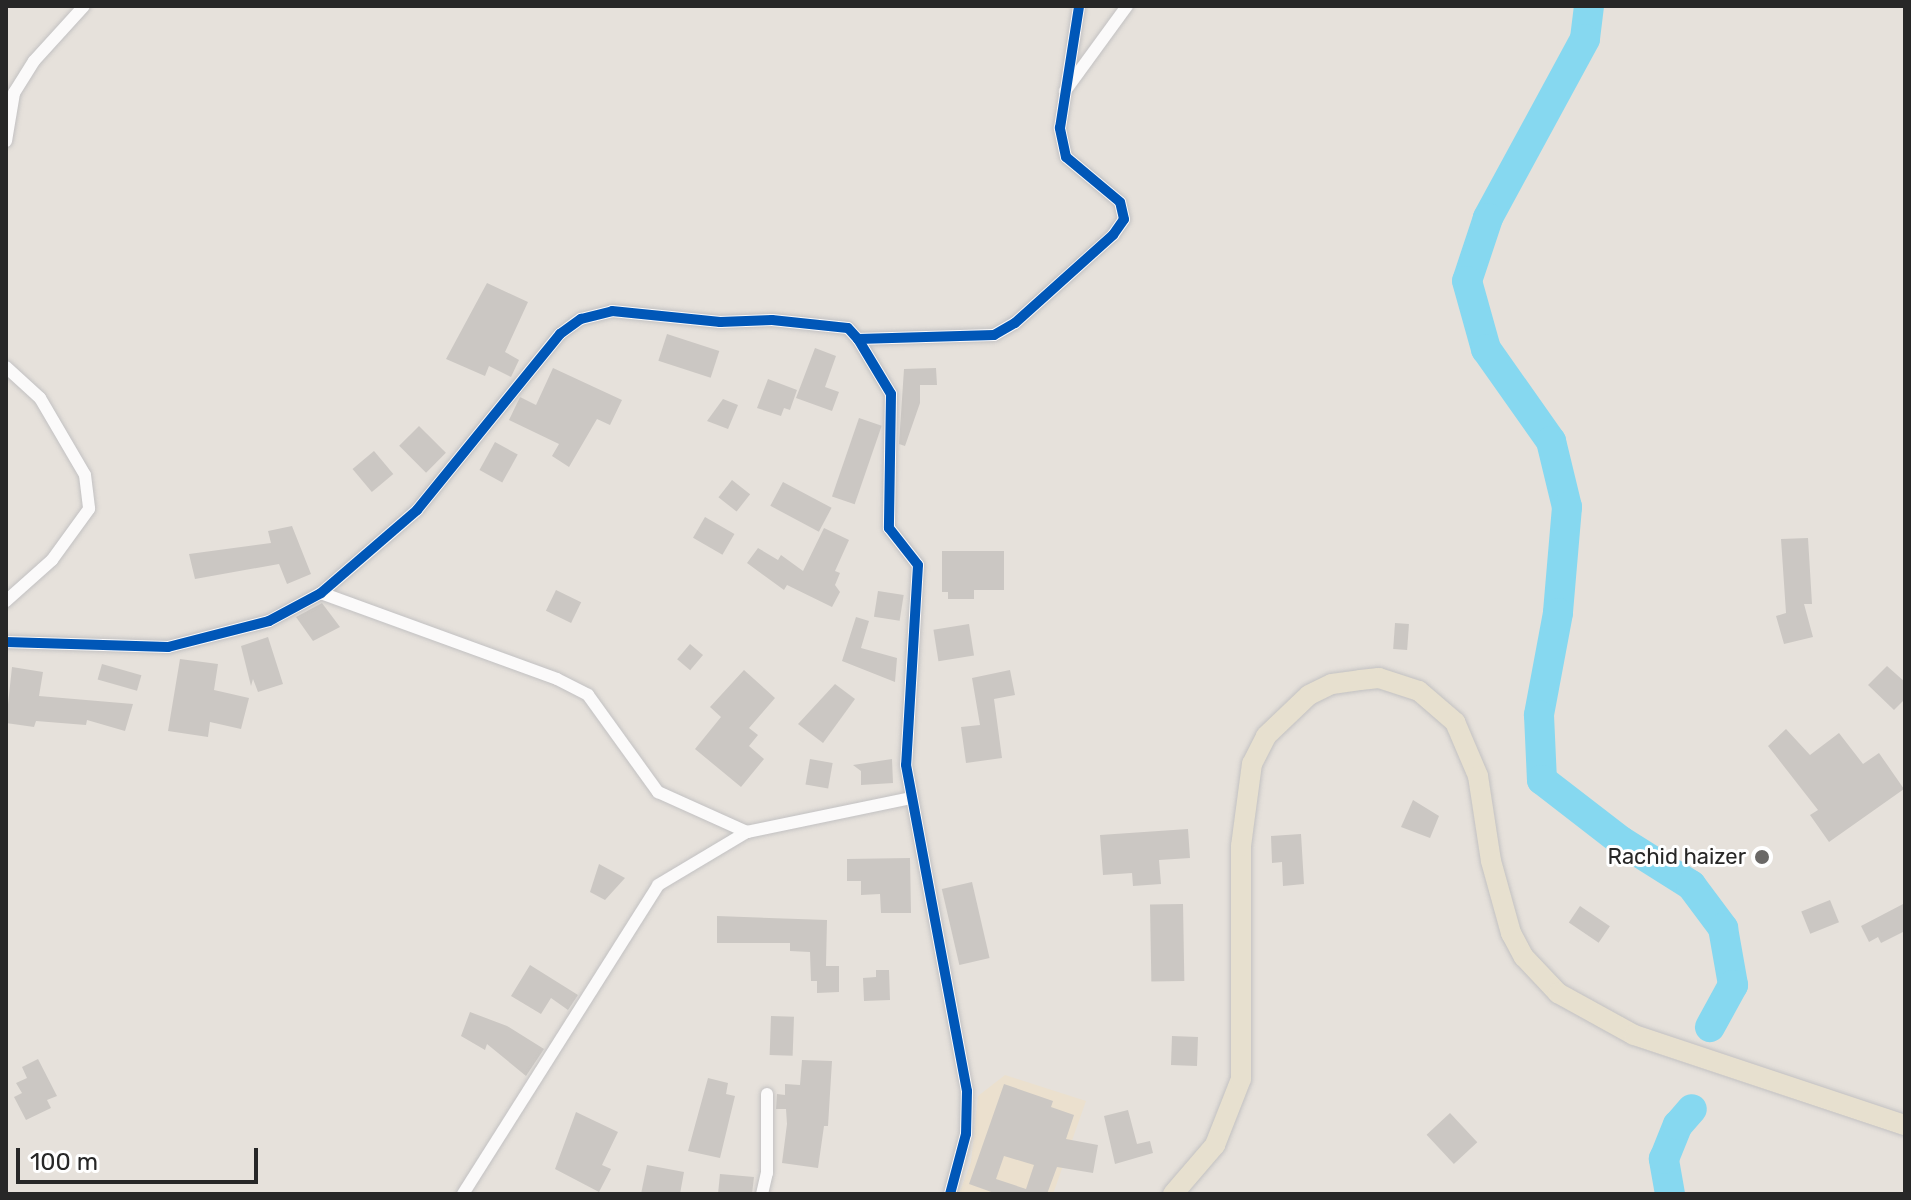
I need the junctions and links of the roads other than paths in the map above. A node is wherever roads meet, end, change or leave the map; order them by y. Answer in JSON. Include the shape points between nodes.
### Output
{"nodes":[{"id":1,"x":84,"y":6,"type":"edge"},
{"id":2,"x":1079,"y":6,"type":"edge"},
{"id":3,"x":1127,"y":6,"type":"edge"},
{"id":4,"x":1063,"y":93,"type":"junction"},
{"id":5,"x":6,"y":141,"type":"edge"},
{"id":6,"x":858,"y":339,"type":"junction"},
{"id":7,"x":6,"y":367,"type":"edge"},
{"id":8,"x":321,"y":593,"type":"junction"},
{"id":9,"x":6,"y":601,"type":"edge"},
{"id":10,"x":6,"y":642,"type":"edge"},
{"id":11,"x":911,"y":798,"type":"junction"},
{"id":12,"x":747,"y":832,"type":"junction"},
{"id":13,"x":767,"y":1094,"type":"dead end"},
{"id":14,"x":1905,"y":1125,"type":"edge"},
{"id":15,"x":463,"y":1194,"type":"edge"},
{"id":16,"x":762,"y":1194,"type":"edge"},
{"id":17,"x":950,"y":1194,"type":"edge"},
{"id":18,"x":1173,"y":1194,"type":"edge"}],
"edges":[{"from":1,"to":5,"type":"street","via":[[34,61],[14,93]]},
{"from":2,"to":4,"type":"street"},
{"from":3,"to":4,"type":"street"},
{"from":4,"to":6,"type":"street","via":[[1060,128],[1066,157],[1120,202],[1124,219],[1113,235],[1015,323],[994,335]]},
{"from":6,"to":8,"type":"street","via":[[848,328],[772,320],[720,322],[612,311],[581,319],[560,334],[417,510]]},
{"from":6,"to":11,"type":"street","via":[[891,394],[889,528],[918,565],[906,765]]},
{"from":7,"to":9,"type":"street","via":[[40,398],[85,475],[89,509],[52,560]]},
{"from":8,"to":10,"type":"street","via":[[269,621],[168,647]]},
{"from":8,"to":12,"type":"street","via":[[588,695],[658,792]]},
{"from":11,"to":12,"type":"street"},
{"from":11,"to":17,"type":"street","via":[[967,1091],[966,1134]]},
{"from":12,"to":15,"type":"street","via":[[658,885]]},
{"from":13,"to":16,"type":"street"},
{"from":14,"to":18,"type":"main road","via":[[1634,1035],[1558,993],[1524,957],[1507,921],[1478,776],[1455,722],[1419,691],[1379,678],[1332,684],[1309,695],[1266,736],[1252,764],[1241,846],[1241,1079],[1215,1145]]}]}
